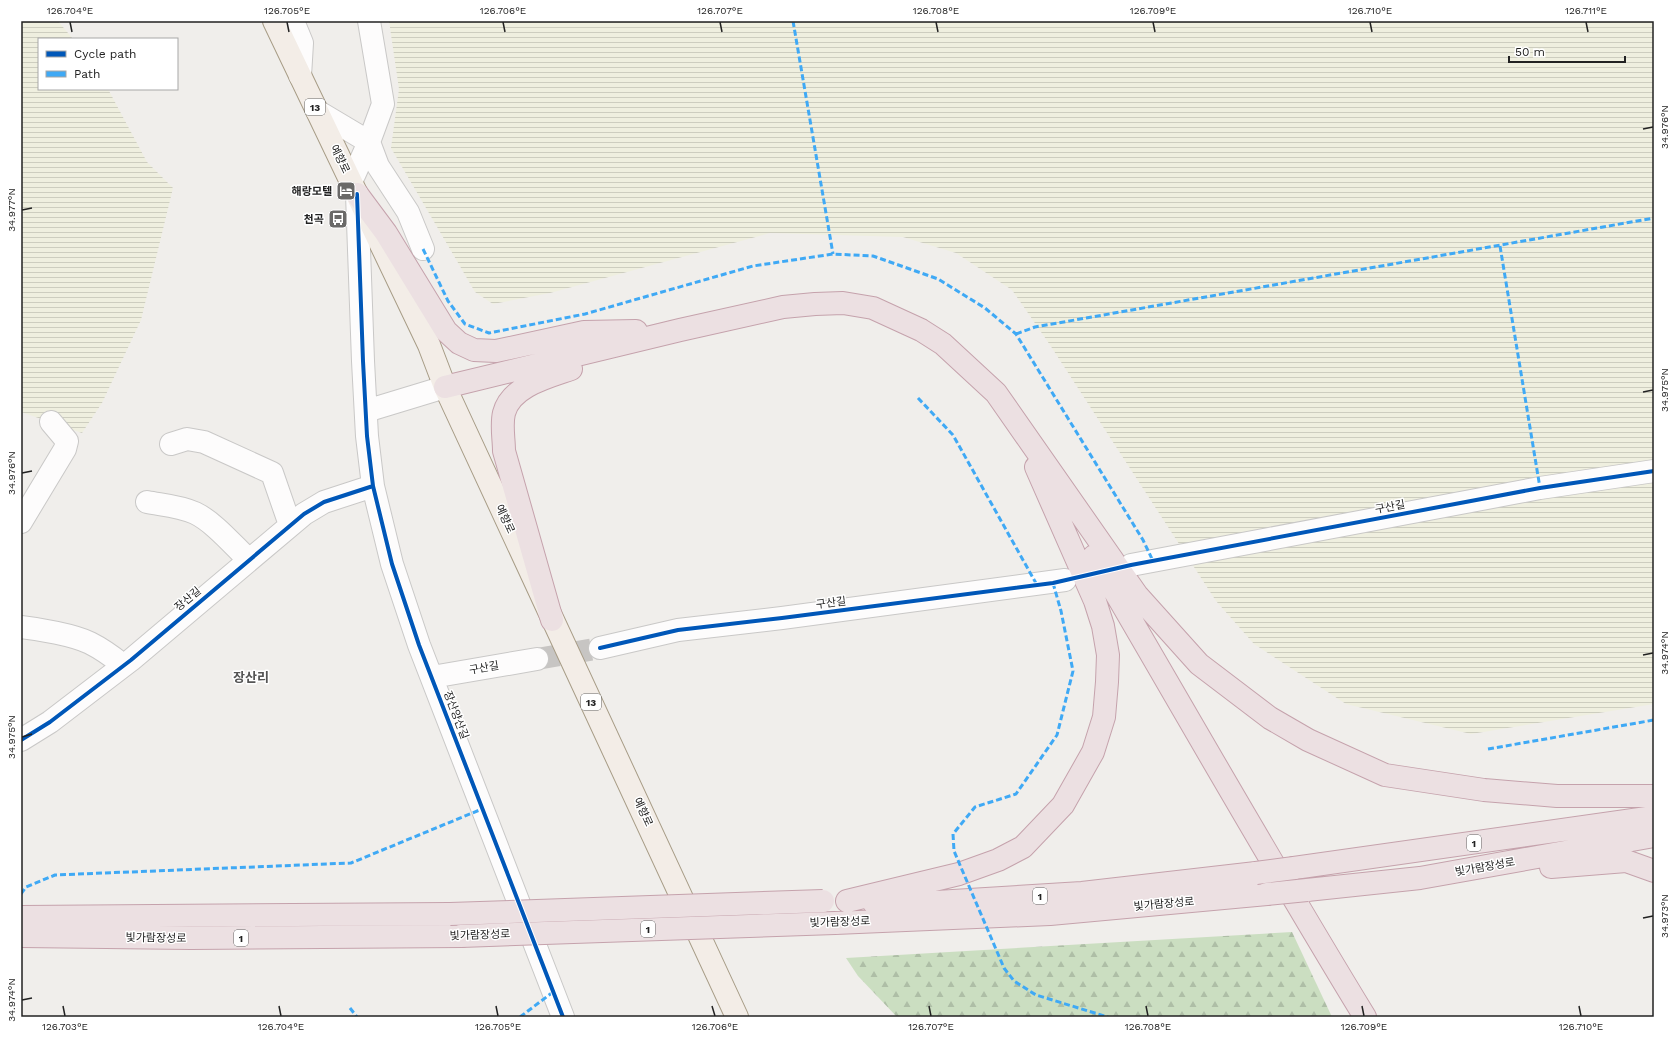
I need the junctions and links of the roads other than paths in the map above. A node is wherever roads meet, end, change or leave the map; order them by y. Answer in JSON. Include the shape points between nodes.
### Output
{"nodes":[{"id":1,"x":274,"y":21,"type":"edge"},
{"id":2,"x":293,"y":21,"type":"edge"},
{"id":3,"x":369,"y":21,"type":"edge"},
{"id":4,"x":300,"y":76,"type":"junction"},
{"id":5,"x":317,"y":111,"type":"junction"},
{"id":6,"x":369,"y":142,"type":"junction"},
{"id":7,"x":354,"y":188,"type":"junction"},
{"id":8,"x":423,"y":249,"type":"dead end"},
{"id":9,"x":680,"y":330,"type":"junction"},
{"id":10,"x":445,"y":387,"type":"junction"},
{"id":11,"x":366,"y":411,"type":"junction"},
{"id":12,"x":51,"y":422,"type":"dead end"},
{"id":13,"x":1016,"y":422,"type":"junction"},
{"id":14,"x":171,"y":444,"type":"dead end"},
{"id":15,"x":1654,"y":471,"type":"edge"},
{"id":16,"x":374,"y":486,"type":"junction"},
{"id":17,"x":147,"y":502,"type":"dead end"},
{"id":18,"x":21,"y":522,"type":"edge"},
{"id":19,"x":290,"y":525,"type":"junction"},
{"id":20,"x":249,"y":560,"type":"junction"},
{"id":21,"x":1131,"y":565,"type":"dead end"},
{"id":22,"x":1065,"y":580,"type":"dead end"},
{"id":23,"x":552,"y":620,"type":"junction"},
{"id":24,"x":21,"y":627,"type":"edge"},
{"id":25,"x":600,"y":648,"type":"tunnel mouth"},
{"id":26,"x":537,"y":659,"type":"tunnel mouth"},
{"id":27,"x":124,"y":666,"type":"junction"},
{"id":28,"x":432,"y":677,"type":"junction"},
{"id":29,"x":21,"y":740,"type":"edge"},
{"id":30,"x":1654,"y":796,"type":"edge"},
{"id":31,"x":1654,"y":817,"type":"edge"},
{"id":32,"x":1654,"y":836,"type":"edge"},
{"id":33,"x":1654,"y":871,"type":"edge"},
{"id":34,"x":1420,"y":878,"type":"junction"},
{"id":35,"x":847,"y":901,"type":"junction"},
{"id":36,"x":21,"y":917,"type":"edge"},
{"id":37,"x":21,"y":936,"type":"edge"},
{"id":38,"x":563,"y":1017,"type":"edge"},
{"id":39,"x":737,"y":1017,"type":"edge"},
{"id":40,"x":1365,"y":1017,"type":"edge"}],
"edges":[{"from":1,"to":4,"type":"main road","name":"예향로","number":"13"},
{"from":2,"to":4,"type":"street","via":[[302,43]]},
{"from":3,"to":6,"type":"street","via":[[383,104]]},
{"from":4,"to":5,"type":"main road","name":"예향로","number":"13"},
{"from":5,"to":6,"type":"street"},
{"from":5,"to":7,"type":"main road","name":"예향로","number":"13"},
{"from":6,"to":7,"type":"street"},
{"from":6,"to":8,"type":"street","via":[[378,166],[408,212]]},
{"from":7,"to":9,"type":"highway","via":[[386,234],[446,331],[459,343],[474,350],[496,351],[584,332]]},
{"from":7,"to":10,"type":"main road","name":"예향로","number":"13","via":[[428,345]]},
{"from":7,"to":11,"type":"street","name":"장산양산길"},
{"from":9,"to":10,"type":"highway"},
{"from":9,"to":13,"type":"highway","via":[[783,307],[843,303],[873,308],[921,330],[943,344],[996,394]]},
{"from":9,"to":23,"type":"highway","via":[[530,384],[514,397],[504,413],[504,451]]},
{"from":10,"to":11,"type":"street"},
{"from":10,"to":23,"type":"main road","name":"예향로","number":"13"},
{"from":11,"to":16,"type":"street","name":"장산양산길"},
{"from":12,"to":18,"type":"street","via":[[67,441],[65,449]]},
{"from":13,"to":30,"type":"highway","via":[[1137,594],[1199,664],[1270,718],[1308,740],[1385,775],[1484,790],[1557,796]]},
{"from":13,"to":35,"type":"highway","via":[[1095,601],[1103,626],[1108,655],[1107,682],[1104,717],[1093,752],[1063,805],[1023,847],[998,860],[959,874]]},
{"from":13,"to":40,"type":"highway","via":[[1295,903]]},
{"from":14,"to":19,"type":"street","via":[[187,439],[204,442],[272,473]]},
{"from":15,"to":21,"type":"street","name":"구산길","via":[[1540,488]]},
{"from":16,"to":19,"type":"street","name":"장산길","via":[[324,502]]},
{"from":16,"to":28,"type":"street","name":"장산양산길","via":[[392,564]]},
{"from":17,"to":20,"type":"street","via":[[196,513]]},
{"from":19,"to":20,"type":"street","name":"장산길"},
{"from":20,"to":27,"type":"street","name":"장산길"},
{"from":22,"to":25,"type":"street","name":"구산길","via":[[678,630]]},
{"from":23,"to":39,"type":"main road","name":"예향로","number":"13"},
{"from":24,"to":27,"type":"street","via":[[89,642]]},
{"from":26,"to":28,"type":"street","name":"구산길"},
{"from":27,"to":29,"type":"street","name":"장산길","via":[[50,722]]},
{"from":28,"to":38,"type":"street","name":"장산양산길"},
{"from":31,"to":35,"type":"highway","name":"빛가람장성로","number":"1","bridge":true,"via":[[1294,868],[1082,893],[904,904]]},
{"from":32,"to":34,"type":"highway","name":"빛가람장성로","number":"1"},
{"from":33,"to":34,"type":"highway","via":[[1626,861]]},
{"from":34,"to":37,"type":"highway","name":"빛가람장성로","number":"1","bridge":true,"via":[[1050,914],[835,923],[460,936]]},
{"from":35,"to":36,"type":"highway","name":"빛가람장성로","number":"1","bridge":true,"via":[[450,914]]}]}
